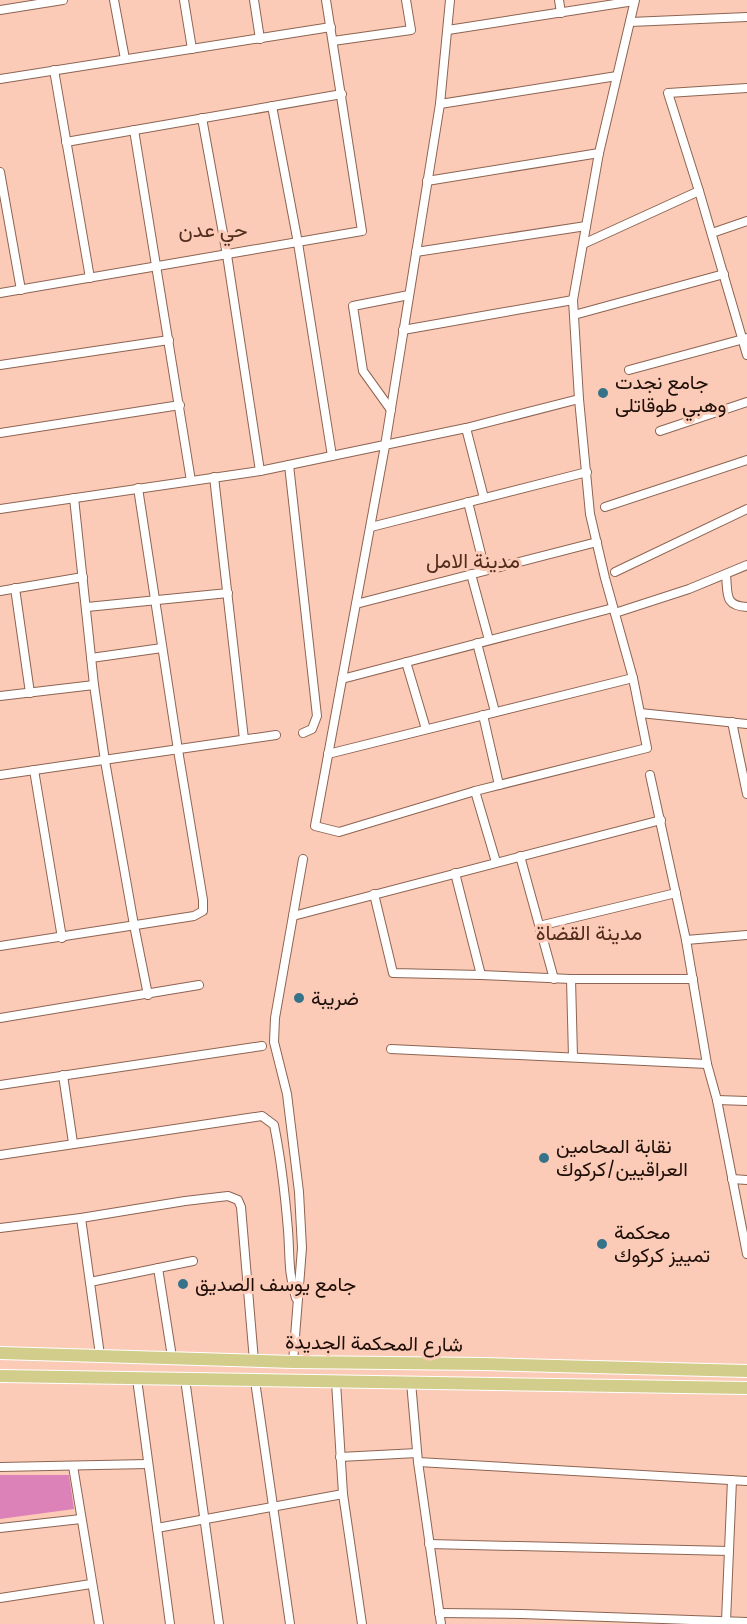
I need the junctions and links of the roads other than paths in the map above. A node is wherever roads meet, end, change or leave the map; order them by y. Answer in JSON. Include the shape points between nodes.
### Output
{"nodes":[{"id":1,"x":63,"y":0,"type":"edge"},
{"id":2,"x":114,"y":0,"type":"edge"},
{"id":3,"x":184,"y":0,"type":"edge"},
{"id":4,"x":254,"y":0,"type":"edge"},
{"id":5,"x":326,"y":0,"type":"edge"},
{"id":6,"x":406,"y":0,"type":"edge"},
{"id":7,"x":450,"y":0,"type":"edge"},
{"id":8,"x":559,"y":0,"type":"edge"},
{"id":9,"x":635,"y":1,"type":"edge"},
{"id":10,"x":0,"y":10,"type":"edge"},
{"id":11,"x":561,"y":13,"type":"junction"},
{"id":12,"x":747,"y":17,"type":"edge"},
{"id":13,"x":630,"y":22,"type":"junction"},
{"id":14,"x":331,"y":27,"type":"junction"},
{"id":15,"x":448,"y":30,"type":"junction"},
{"id":16,"x":260,"y":39,"type":"junction"},
{"id":17,"x":333,"y":41,"type":"junction"},
{"id":18,"x":192,"y":49,"type":"junction"},
{"id":19,"x":125,"y":59,"type":"junction"},
{"id":20,"x":54,"y":70,"type":"junction"},
{"id":21,"x":617,"y":76,"type":"junction"},
{"id":22,"x":0,"y":79,"type":"edge"},
{"id":23,"x":747,"y":88,"type":"edge"},
{"id":24,"x":342,"y":94,"type":"junction"},
{"id":25,"x":440,"y":104,"type":"junction"},
{"id":26,"x":272,"y":106,"type":"junction"},
{"id":27,"x":202,"y":118,"type":"junction"},
{"id":28,"x":134,"y":130,"type":"junction"},
{"id":29,"x":66,"y":142,"type":"junction"},
{"id":30,"x":599,"y":153,"type":"junction"},
{"id":31,"x":0,"y":171,"type":"edge"},
{"id":32,"x":427,"y":181,"type":"junction"},
{"id":33,"x":699,"y":191,"type":"junction"},
{"id":34,"x":747,"y":221,"type":"edge"},
{"id":35,"x":586,"y":226,"type":"junction"},
{"id":36,"x":712,"y":233,"type":"junction"},
{"id":37,"x":298,"y":243,"type":"junction"},
{"id":38,"x":583,"y":244,"type":"junction"},
{"id":39,"x":416,"y":252,"type":"junction"},
{"id":40,"x":227,"y":255,"type":"junction"},
{"id":41,"x":157,"y":267,"type":"junction"},
{"id":42,"x":724,"y":274,"type":"junction"},
{"id":43,"x":90,"y":278,"type":"junction"},
{"id":44,"x":21,"y":290,"type":"junction"},
{"id":45,"x":0,"y":293,"type":"edge"},
{"id":46,"x":409,"y":295,"type":"junction"},
{"id":47,"x":573,"y":300,"type":"junction"},
{"id":48,"x":574,"y":315,"type":"junction"},
{"id":49,"x":403,"y":330,"type":"junction"},
{"id":50,"x":745,"y":338,"type":"edge"},
{"id":51,"x":169,"y":340,"type":"junction"},
{"id":52,"x":747,"y":355,"type":"edge"},
{"id":53,"x":0,"y":365,"type":"edge"},
{"id":54,"x":629,"y":370,"type":"dead end"},
{"id":55,"x":579,"y":399,"type":"junction"},
{"id":56,"x":747,"y":402,"type":"edge"},
{"id":57,"x":180,"y":405,"type":"junction"},
{"id":58,"x":391,"y":410,"type":"junction"},
{"id":59,"x":466,"y":428,"type":"junction"},
{"id":60,"x":660,"y":431,"type":"dead end"},
{"id":61,"x":0,"y":433,"type":"edge"},
{"id":62,"x":385,"y":446,"type":"junction"},
{"id":63,"x":332,"y":456,"type":"junction"},
{"id":64,"x":747,"y":460,"type":"edge"},
{"id":65,"x":289,"y":465,"type":"junction"},
{"id":66,"x":260,"y":471,"type":"junction"},
{"id":67,"x":587,"y":472,"type":"junction"},
{"id":68,"x":214,"y":477,"type":"junction"},
{"id":69,"x":191,"y":481,"type":"junction"},
{"id":70,"x":138,"y":488,"type":"junction"},
{"id":71,"x":74,"y":498,"type":"junction"},
{"id":72,"x":484,"y":498,"type":"junction"},
{"id":73,"x":468,"y":502,"type":"junction"},
{"id":74,"x":605,"y":507,"type":"dead end"},
{"id":75,"x":0,"y":509,"type":"edge"},
{"id":76,"x":747,"y":509,"type":"edge"},
{"id":77,"x":371,"y":527,"type":"junction"},
{"id":78,"x":597,"y":543,"type":"junction"},
{"id":79,"x":747,"y":566,"type":"edge"},
{"id":80,"x":485,"y":570,"type":"junction"},
{"id":81,"x":615,"y":572,"type":"dead end"},
{"id":82,"x":471,"y":574,"type":"junction"},
{"id":83,"x":726,"y":575,"type":"junction"},
{"id":84,"x":83,"y":577,"type":"junction"},
{"id":85,"x":15,"y":588,"type":"junction"},
{"id":86,"x":0,"y":591,"type":"edge"},
{"id":87,"x":228,"y":593,"type":"junction"},
{"id":88,"x":155,"y":601,"type":"junction"},
{"id":89,"x":356,"y":604,"type":"junction"},
{"id":90,"x":87,"y":607,"type":"junction"},
{"id":91,"x":747,"y":608,"type":"edge"},
{"id":92,"x":614,"y":611,"type":"junction"},
{"id":93,"x":489,"y":640,"type":"junction"},
{"id":94,"x":477,"y":644,"type":"junction"},
{"id":95,"x":162,"y":648,"type":"junction"},
{"id":96,"x":91,"y":658,"type":"junction"},
{"id":97,"x":406,"y":662,"type":"junction"},
{"id":98,"x":633,"y":678,"type":"junction"},
{"id":99,"x":342,"y":679,"type":"junction"},
{"id":100,"x":94,"y":686,"type":"junction"},
{"id":101,"x":30,"y":693,"type":"junction"},
{"id":102,"x":0,"y":696,"type":"edge"},
{"id":103,"x":495,"y":712,"type":"junction"},
{"id":104,"x":640,"y":713,"type":"junction"},
{"id":105,"x":483,"y":715,"type":"junction"},
{"id":106,"x":732,"y":722,"type":"junction"},
{"id":107,"x":747,"y":724,"type":"edge"},
{"id":108,"x":426,"y":729,"type":"junction"},
{"id":109,"x":303,"y":733,"type":"dead end"},
{"id":110,"x":276,"y":735,"type":"dead end"},
{"id":111,"x":244,"y":739,"type":"junction"},
{"id":112,"x":178,"y":750,"type":"junction"},
{"id":113,"x":328,"y":754,"type":"junction"},
{"id":114,"x":105,"y":761,"type":"junction"},
{"id":115,"x":34,"y":770,"type":"junction"},
{"id":116,"x":0,"y":775,"type":"edge"},
{"id":117,"x":650,"y":775,"type":"dead end"},
{"id":118,"x":499,"y":785,"type":"junction"},
{"id":119,"x":475,"y":791,"type":"junction"},
{"id":120,"x":747,"y":794,"type":"edge"},
{"id":121,"x":661,"y":820,"type":"junction"},
{"id":122,"x":520,"y":856,"type":"junction"},
{"id":123,"x":303,"y":859,"type":"dead end"},
{"id":124,"x":496,"y":862,"type":"junction"},
{"id":125,"x":455,"y":873,"type":"junction"},
{"id":126,"x":676,"y":893,"type":"junction"},
{"id":127,"x":374,"y":894,"type":"junction"},
{"id":128,"x":294,"y":916,"type":"junction"},
{"id":129,"x":134,"y":925,"type":"junction"},
{"id":130,"x":539,"y":926,"type":"junction"},
{"id":131,"x":747,"y":935,"type":"edge"},
{"id":132,"x":62,"y":938,"type":"junction"},
{"id":133,"x":686,"y":940,"type":"junction"},
{"id":134,"x":0,"y":946,"type":"edge"},
{"id":135,"x":481,"y":975,"type":"junction"},
{"id":136,"x":554,"y":978,"type":"junction"},
{"id":137,"x":571,"y":979,"type":"junction"},
{"id":138,"x":693,"y":979,"type":"junction"},
{"id":139,"x":199,"y":985,"type":"dead end"},
{"id":140,"x":148,"y":995,"type":"junction"},
{"id":141,"x":0,"y":1018,"type":"edge"},
{"id":142,"x":262,"y":1046,"type":"dead end"},
{"id":143,"x":391,"y":1049,"type":"dead end"},
{"id":144,"x":573,"y":1057,"type":"junction"},
{"id":145,"x":707,"y":1064,"type":"junction"},
{"id":146,"x":63,"y":1076,"type":"junction"},
{"id":147,"x":0,"y":1085,"type":"edge"},
{"id":148,"x":717,"y":1100,"type":"junction"},
{"id":149,"x":747,"y":1101,"type":"edge"},
{"id":150,"x":73,"y":1143,"type":"junction"},
{"id":151,"x":0,"y":1155,"type":"edge"},
{"id":152,"x":732,"y":1179,"type":"junction"},
{"id":153,"x":747,"y":1180,"type":"edge"},
{"id":154,"x":81,"y":1218,"type":"junction"},
{"id":155,"x":0,"y":1228,"type":"edge"},
{"id":156,"x":747,"y":1254,"type":"edge"},
{"id":157,"x":193,"y":1261,"type":"dead end"},
{"id":158,"x":158,"y":1269,"type":"junction"},
{"id":159,"x":90,"y":1282,"type":"junction"},
{"id":160,"x":298,"y":1303,"type":"junction"},
{"id":161,"x":0,"y":1353,"type":"edge"},
{"id":162,"x":100,"y":1355,"type":"junction"},
{"id":163,"x":172,"y":1357,"type":"junction"},
{"id":164,"x":254,"y":1361,"type":"junction"},
{"id":165,"x":293,"y":1362,"type":"junction"},
{"id":166,"x":747,"y":1371,"type":"edge"},
{"id":167,"x":0,"y":1376,"type":"edge"},
{"id":168,"x":137,"y":1379,"type":"junction"},
{"id":169,"x":185,"y":1379,"type":"junction"},
{"id":170,"x":255,"y":1381,"type":"junction"},
{"id":171,"x":336,"y":1382,"type":"junction"},
{"id":172,"x":411,"y":1382,"type":"junction"},
{"id":173,"x":747,"y":1388,"type":"edge"},
{"id":174,"x":340,"y":1457,"type":"junction"},
{"id":175,"x":418,"y":1458,"type":"junction"},
{"id":176,"x":148,"y":1464,"type":"junction"},
{"id":177,"x":73,"y":1466,"type":"junction"},
{"id":178,"x":0,"y":1467,"type":"edge"},
{"id":179,"x":732,"y":1480,"type":"junction"},
{"id":180,"x":747,"y":1481,"type":"edge"},
{"id":181,"x":343,"y":1494,"type":"junction"},
{"id":182,"x":274,"y":1507,"type":"junction"},
{"id":183,"x":81,"y":1519,"type":"junction"},
{"id":184,"x":204,"y":1519,"type":"junction"},
{"id":185,"x":0,"y":1528,"type":"edge"},
{"id":186,"x":157,"y":1528,"type":"junction"},
{"id":187,"x":429,"y":1544,"type":"junction"},
{"id":188,"x":729,"y":1551,"type":"junction"},
{"id":189,"x":92,"y":1584,"type":"junction"},
{"id":190,"x":0,"y":1599,"type":"edge"},
{"id":191,"x":439,"y":1613,"type":"junction"},
{"id":192,"x":522,"y":1614,"type":"junction"},
{"id":193,"x":592,"y":1620,"type":"edge"},
{"id":194,"x":726,"y":1621,"type":"junction"},
{"id":195,"x":747,"y":1622,"type":"edge"},
{"id":196,"x":99,"y":1624,"type":"edge"},
{"id":197,"x":170,"y":1624,"type":"edge"},
{"id":198,"x":219,"y":1624,"type":"edge"},
{"id":199,"x":290,"y":1624,"type":"edge"},
{"id":200,"x":362,"y":1624,"type":"edge"},
{"id":201,"x":441,"y":1624,"type":"edge"},
{"id":202,"x":523,"y":1624,"type":"edge"}],
"edges":[{"from":1,"to":10,"type":"street"},
{"from":2,"to":19,"type":"street"},
{"from":3,"to":18,"type":"street"},
{"from":4,"to":16,"type":"street"},
{"from":5,"to":14,"type":"street"},
{"from":6,"to":17,"type":"street","via":[[411,30]]},
{"from":7,"to":15,"type":"street"},
{"from":8,"to":11,"type":"street"},
{"from":9,"to":11,"type":"street"},
{"from":9,"to":13,"type":"street"},
{"from":11,"to":15,"type":"street"},
{"from":12,"to":13,"type":"street"},
{"from":13,"to":21,"type":"street"},
{"from":14,"to":16,"type":"street"},
{"from":14,"to":17,"type":"street"},
{"from":15,"to":25,"type":"street"},
{"from":16,"to":18,"type":"street"},
{"from":17,"to":24,"type":"street"},
{"from":18,"to":19,"type":"street"},
{"from":19,"to":20,"type":"street"},
{"from":20,"to":22,"type":"street"},
{"from":20,"to":29,"type":"street"},
{"from":21,"to":25,"type":"street"},
{"from":21,"to":30,"type":"street"},
{"from":23,"to":33,"type":"street","via":[[668,93]]},
{"from":24,"to":26,"type":"street"},
{"from":24,"to":37,"type":"street","via":[[362,231]]},
{"from":25,"to":32,"type":"street"},
{"from":26,"to":27,"type":"street"},
{"from":26,"to":37,"type":"street"},
{"from":27,"to":28,"type":"street"},
{"from":27,"to":40,"type":"street"},
{"from":28,"to":29,"type":"street"},
{"from":28,"to":41,"type":"street"},
{"from":29,"to":43,"type":"street"},
{"from":30,"to":32,"type":"street"},
{"from":30,"to":35,"type":"street"},
{"from":31,"to":44,"type":"street"},
{"from":32,"to":39,"type":"street"},
{"from":33,"to":36,"type":"street"},
{"from":33,"to":38,"type":"street"},
{"from":34,"to":36,"type":"street"},
{"from":35,"to":38,"type":"street"},
{"from":35,"to":39,"type":"street"},
{"from":36,"to":42,"type":"street"},
{"from":37,"to":40,"type":"street"},
{"from":37,"to":63,"type":"street"},
{"from":38,"to":47,"type":"street"},
{"from":39,"to":46,"type":"street"},
{"from":40,"to":41,"type":"street"},
{"from":40,"to":66,"type":"street"},
{"from":41,"to":43,"type":"street"},
{"from":41,"to":51,"type":"street"},
{"from":42,"to":48,"type":"street"},
{"from":42,"to":50,"type":"street"},
{"from":43,"to":44,"type":"street"},
{"from":44,"to":45,"type":"street"},
{"from":46,"to":49,"type":"street"},
{"from":46,"to":58,"type":"street","via":[[353,306],[363,371]]},
{"from":47,"to":48,"type":"street"},
{"from":47,"to":49,"type":"street"},
{"from":48,"to":55,"type":"street"},
{"from":49,"to":58,"type":"street"},
{"from":50,"to":52,"type":"street"},
{"from":50,"to":54,"type":"street"},
{"from":51,"to":53,"type":"street"},
{"from":51,"to":57,"type":"street"},
{"from":55,"to":59,"type":"street"},
{"from":55,"to":67,"type":"street"},
{"from":56,"to":60,"type":"street"},
{"from":57,"to":61,"type":"street"},
{"from":57,"to":69,"type":"street"},
{"from":58,"to":62,"type":"street"},
{"from":59,"to":62,"type":"street"},
{"from":59,"to":72,"type":"street"},
{"from":62,"to":63,"type":"street"},
{"from":62,"to":77,"type":"street"},
{"from":63,"to":65,"type":"street"},
{"from":64,"to":74,"type":"street"},
{"from":65,"to":66,"type":"street"},
{"from":65,"to":109,"type":"street","via":[[317,716],[312,729]]},
{"from":66,"to":68,"type":"street"},
{"from":67,"to":72,"type":"street"},
{"from":67,"to":78,"type":"street"},
{"from":68,"to":69,"type":"street"},
{"from":68,"to":87,"type":"street"},
{"from":69,"to":70,"type":"street"},
{"from":70,"to":71,"type":"street"},
{"from":70,"to":88,"type":"street"},
{"from":71,"to":75,"type":"street"},
{"from":71,"to":84,"type":"street"},
{"from":72,"to":73,"type":"street"},
{"from":73,"to":77,"type":"street"},
{"from":73,"to":80,"type":"street"},
{"from":76,"to":81,"type":"street"},
{"from":77,"to":89,"type":"street"},
{"from":78,"to":80,"type":"street"},
{"from":78,"to":92,"type":"street"},
{"from":79,"to":83,"type":"street"},
{"from":80,"to":82,"type":"street"},
{"from":82,"to":89,"type":"street"},
{"from":82,"to":93,"type":"street"},
{"from":83,"to":91,"type":"street","via":[[729,601]]},
{"from":83,"to":92,"type":"street","via":[[680,593]]},
{"from":84,"to":85,"type":"street"},
{"from":84,"to":90,"type":"street"},
{"from":85,"to":86,"type":"street"},
{"from":85,"to":101,"type":"street"},
{"from":87,"to":88,"type":"street"},
{"from":87,"to":111,"type":"street"},
{"from":88,"to":90,"type":"street"},
{"from":88,"to":95,"type":"street"},
{"from":89,"to":99,"type":"street"},
{"from":90,"to":96,"type":"street"},
{"from":92,"to":93,"type":"street"},
{"from":92,"to":98,"type":"street"},
{"from":93,"to":94,"type":"street"},
{"from":94,"to":97,"type":"street"},
{"from":94,"to":103,"type":"street"},
{"from":95,"to":96,"type":"street"},
{"from":95,"to":112,"type":"street"},
{"from":96,"to":100,"type":"street"},
{"from":97,"to":99,"type":"street"},
{"from":97,"to":108,"type":"street"},
{"from":98,"to":103,"type":"street"},
{"from":98,"to":104,"type":"street"},
{"from":99,"to":113,"type":"street"},
{"from":100,"to":101,"type":"street"},
{"from":100,"to":114,"type":"street"},
{"from":101,"to":102,"type":"street"},
{"from":103,"to":105,"type":"street"},
{"from":104,"to":106,"type":"street"},
{"from":104,"to":118,"type":"street","via":[[647,748]]},
{"from":105,"to":108,"type":"street"},
{"from":105,"to":118,"type":"street"},
{"from":106,"to":107,"type":"street"},
{"from":106,"to":120,"type":"street"},
{"from":108,"to":113,"type":"street"},
{"from":110,"to":111,"type":"street"},
{"from":111,"to":112,"type":"street"},
{"from":112,"to":114,"type":"street"},
{"from":112,"to":129,"type":"street","via":[[203,911],[194,916]]},
{"from":113,"to":119,"type":"street","via":[[315,826],[339,832]]},
{"from":114,"to":115,"type":"street"},
{"from":114,"to":129,"type":"street"},
{"from":115,"to":116,"type":"street"},
{"from":115,"to":132,"type":"street"},
{"from":117,"to":121,"type":"street"},
{"from":118,"to":119,"type":"street"},
{"from":119,"to":124,"type":"street"},
{"from":121,"to":122,"type":"street"},
{"from":121,"to":126,"type":"street"},
{"from":122,"to":124,"type":"street"},
{"from":122,"to":130,"type":"street"},
{"from":123,"to":128,"type":"street"},
{"from":124,"to":125,"type":"street"},
{"from":125,"to":127,"type":"street"},
{"from":125,"to":135,"type":"street"},
{"from":126,"to":130,"type":"street"},
{"from":126,"to":133,"type":"street"},
{"from":127,"to":128,"type":"street"},
{"from":127,"to":135,"type":"street","via":[[393,974]]},
{"from":128,"to":160,"type":"street","via":[[274,1018],[274,1042],[287,1094],[299,1192],[302,1248]]},
{"from":129,"to":132,"type":"street"},
{"from":129,"to":140,"type":"street"},
{"from":130,"to":136,"type":"street"},
{"from":131,"to":133,"type":"street"},
{"from":132,"to":134,"type":"street"},
{"from":133,"to":138,"type":"street"},
{"from":135,"to":136,"type":"street"},
{"from":136,"to":137,"type":"street"},
{"from":137,"to":138,"type":"street"},
{"from":137,"to":144,"type":"street"},
{"from":138,"to":145,"type":"street"},
{"from":139,"to":140,"type":"street"},
{"from":140,"to":141,"type":"street"},
{"from":142,"to":146,"type":"street"},
{"from":143,"to":144,"type":"street"},
{"from":144,"to":145,"type":"street"},
{"from":145,"to":148,"type":"street"},
{"from":146,"to":147,"type":"street"},
{"from":146,"to":150,"type":"street"},
{"from":148,"to":149,"type":"street"},
{"from":148,"to":152,"type":"street"},
{"from":150,"to":151,"type":"street"},
{"from":150,"to":160,"type":"street","via":[[262,1116],[274,1125],[280,1155],[290,1278]]},
{"from":152,"to":153,"type":"street"},
{"from":152,"to":156,"type":"street"},
{"from":154,"to":155,"type":"street"},
{"from":154,"to":159,"type":"street"},
{"from":154,"to":164,"type":"street","via":[[196,1199],[228,1196],[238,1200]]},
{"from":157,"to":158,"type":"street"},
{"from":158,"to":159,"type":"street"},
{"from":158,"to":163,"type":"street"},
{"from":159,"to":162,"type":"street"},
{"from":160,"to":165,"type":"street"},
{"from":161,"to":162,"type":"main road","name":"شارع المحكمة الجديدة"},
{"from":162,"to":163,"type":"main road","name":"شارع المحكمة الجديدة"},
{"from":163,"to":164,"type":"main road","name":"شارع المحكمة الجديدة"},
{"from":164,"to":165,"type":"main road","name":"شارع المحكمة الجديدة"},
{"from":165,"to":166,"type":"main road","name":"شارع المحكمة الجديدة"},
{"from":167,"to":168,"type":"main road","name":"شارع المحكمة الجديدة"},
{"from":168,"to":169,"type":"main road","name":"شارع المحكمة الجديدة"},
{"from":168,"to":176,"type":"street"},
{"from":169,"to":170,"type":"main road","name":"شارع المحكمة الجديدة"},
{"from":169,"to":184,"type":"street"},
{"from":170,"to":171,"type":"main road","name":"شارع المحكمة الجديدة"},
{"from":170,"to":182,"type":"street"},
{"from":171,"to":172,"type":"main road","name":"شارع المحكمة الجديدة"},
{"from":171,"to":174,"type":"street"},
{"from":172,"to":173,"type":"main road","name":"شارع المحكمة الجديدة"},
{"from":172,"to":175,"type":"street"},
{"from":174,"to":175,"type":"street"},
{"from":174,"to":181,"type":"street"},
{"from":175,"to":179,"type":"street"},
{"from":175,"to":187,"type":"street"},
{"from":176,"to":177,"type":"street"},
{"from":176,"to":186,"type":"street"},
{"from":177,"to":178,"type":"street"},
{"from":177,"to":183,"type":"street"},
{"from":179,"to":180,"type":"street"},
{"from":179,"to":188,"type":"street"},
{"from":181,"to":182,"type":"street"},
{"from":181,"to":200,"type":"street"},
{"from":182,"to":184,"type":"street"},
{"from":182,"to":199,"type":"street"},
{"from":183,"to":185,"type":"street"},
{"from":183,"to":189,"type":"street"},
{"from":184,"to":186,"type":"street"},
{"from":184,"to":198,"type":"street"},
{"from":186,"to":197,"type":"street"},
{"from":187,"to":188,"type":"street"},
{"from":187,"to":191,"type":"street"},
{"from":188,"to":194,"type":"street"},
{"from":189,"to":190,"type":"street"},
{"from":189,"to":196,"type":"street"},
{"from":191,"to":192,"type":"street"},
{"from":191,"to":201,"type":"street"},
{"from":192,"to":193,"type":"street"},
{"from":192,"to":202,"type":"street"},
{"from":193,"to":194,"type":"street"},
{"from":194,"to":195,"type":"street"}]}
